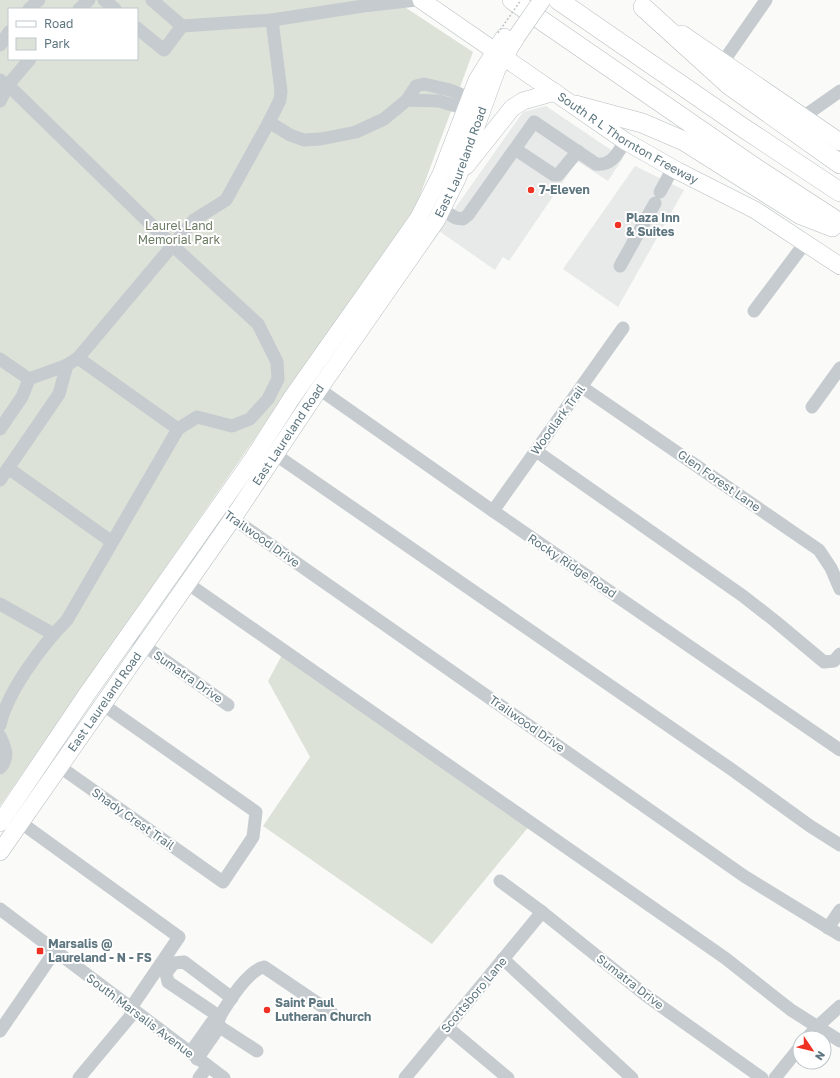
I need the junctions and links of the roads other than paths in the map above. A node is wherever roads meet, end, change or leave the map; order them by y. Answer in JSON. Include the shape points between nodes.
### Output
{"nodes":[{"id":1,"x":39,"y":0,"type":"edge"},
{"id":2,"x":89,"y":0,"type":"edge"},
{"id":3,"x":104,"y":0,"type":"edge"},
{"id":4,"x":152,"y":0,"type":"edge"},
{"id":5,"x":416,"y":0,"type":"edge"},
{"id":6,"x":421,"y":0,"type":"edge"},
{"id":7,"x":512,"y":0,"type":"edge"},
{"id":8,"x":529,"y":0,"type":"edge"},
{"id":9,"x":542,"y":0,"type":"edge"},
{"id":10,"x":558,"y":0,"type":"edge"},
{"id":11,"x":766,"y":0,"type":"edge"},
{"id":12,"x":362,"y":3,"type":"edge"},
{"id":13,"x":638,"y":3,"type":"edge"},
{"id":14,"x":30,"y":8,"type":"edge"},
{"id":15,"x":80,"y":8,"type":"edge"},
{"id":16,"x":114,"y":8,"type":"edge"},
{"id":17,"x":272,"y":20,"type":"junction"},
{"id":18,"x":182,"y":26,"type":"junction"},
{"id":19,"x":138,"y":29,"type":"edge"},
{"id":20,"x":8,"y":33,"type":"edge"},
{"id":21,"x":507,"y":35,"type":"junction"},
{"id":22,"x":0,"y":45,"type":"edge"},
{"id":23,"x":499,"y":53,"type":"junction"},
{"id":24,"x":29,"y":60,"type":"edge"},
{"id":25,"x":723,"y":62,"type":"junction"},
{"id":26,"x":4,"y":83,"type":"edge"},
{"id":27,"x":840,"y":91,"type":"edge"},
{"id":28,"x":555,"y":92,"type":"junction"},
{"id":29,"x":0,"y":101,"type":"edge"},
{"id":30,"x":474,"y":105,"type":"junction"},
{"id":31,"x":575,"y":105,"type":"junction"},
{"id":32,"x":802,"y":117,"type":"junction"},
{"id":33,"x":269,"y":122,"type":"junction"},
{"id":34,"x":625,"y":141,"type":"junction"},
{"id":35,"x":840,"y":142,"type":"edge"},
{"id":36,"x":515,"y":149,"type":"junction"},
{"id":37,"x":578,"y":152,"type":"junction"},
{"id":38,"x":840,"y":164,"type":"edge"},
{"id":39,"x":673,"y":168,"type":"junction"},
{"id":40,"x":456,"y":179,"type":"junction"},
{"id":41,"x":840,"y":192,"type":"edge"},
{"id":42,"x":442,"y":210,"type":"junction"},
{"id":43,"x":840,"y":223,"type":"edge"},
{"id":44,"x":840,"y":230,"type":"edge"},
{"id":45,"x":805,"y":243,"type":"junction"},
{"id":46,"x":172,"y":245,"type":"junction"},
{"id":47,"x":620,"y":266,"type":"dead end"},
{"id":48,"x":840,"y":266,"type":"edge"},
{"id":49,"x":754,"y":311,"type":"dead end"},
{"id":50,"x":623,"y":328,"type":"dead end"},
{"id":51,"x":0,"y":359,"type":"edge"},
{"id":52,"x":72,"y":361,"type":"junction"},
{"id":53,"x":840,"y":368,"type":"edge"},
{"id":54,"x":29,"y":379,"type":"junction"},
{"id":55,"x":312,"y":384,"type":"junction"},
{"id":56,"x":582,"y":387,"type":"junction"},
{"id":57,"x":812,"y":407,"type":"dead end"},
{"id":58,"x":178,"y":429,"type":"junction"},
{"id":59,"x":0,"y":430,"type":"edge"},
{"id":60,"x":536,"y":451,"type":"junction"},
{"id":61,"x":276,"y":455,"type":"junction"},
{"id":62,"x":8,"y":468,"type":"junction"},
{"id":63,"x":0,"y":480,"type":"edge"},
{"id":64,"x":218,"y":508,"type":"junction"},
{"id":65,"x":493,"y":511,"type":"junction"},
{"id":66,"x":232,"y":518,"type":"junction"},
{"id":67,"x":112,"y":542,"type":"junction"},
{"id":68,"x":187,"y":583,"type":"junction"},
{"id":69,"x":840,"y":589,"type":"edge"},
{"id":70,"x":0,"y":604,"type":"edge"},
{"id":71,"x":53,"y":634,"type":"junction"},
{"id":72,"x":129,"y":635,"type":"junction"},
{"id":73,"x":144,"y":646,"type":"junction"},
{"id":74,"x":840,"y":654,"type":"edge"},
{"id":75,"x":102,"y":704,"type":"junction"},
{"id":76,"x":228,"y":705,"type":"dead end"},
{"id":77,"x":0,"y":724,"type":"edge"},
{"id":78,"x":0,"y":736,"type":"edge"},
{"id":79,"x":840,"y":750,"type":"edge"},
{"id":80,"x":45,"y":756,"type":"junction"},
{"id":81,"x":59,"y":767,"type":"junction"},
{"id":82,"x":0,"y":768,"type":"edge"},
{"id":83,"x":20,"y":822,"type":"junction"},
{"id":84,"x":0,"y":823,"type":"edge"},
{"id":85,"x":840,"y":845,"type":"edge"},
{"id":86,"x":0,"y":852,"type":"edge"},
{"id":87,"x":500,"y":881,"type":"dead end"},
{"id":88,"x":0,"y":909,"type":"edge"},
{"id":89,"x":840,"y":910,"type":"edge"},
{"id":90,"x":542,"y":912,"type":"junction"},
{"id":91,"x":828,"y":928,"type":"junction"},
{"id":92,"x":840,"y":935,"type":"edge"},
{"id":93,"x":55,"y":951,"type":"junction"},
{"id":94,"x":503,"y":959,"type":"junction"},
{"id":95,"x":232,"y":998,"type":"junction"},
{"id":96,"x":840,"y":1006,"type":"edge"},
{"id":97,"x":132,"y":1010,"type":"junction"},
{"id":98,"x":332,"y":1013,"type":"dead end"},
{"id":99,"x":217,"y":1022,"type":"junction"},
{"id":100,"x":447,"y":1027,"type":"junction"},
{"id":101,"x":817,"y":1027,"type":"junction"},
{"id":102,"x":814,"y":1030,"type":"edge"},
{"id":103,"x":0,"y":1031,"type":"edge"},
{"id":104,"x":840,"y":1041,"type":"edge"},
{"id":105,"x":257,"y":1051,"type":"dead end"},
{"id":106,"x":194,"y":1056,"type":"junction"},
{"id":107,"x":792,"y":1057,"type":"edge"},
{"id":108,"x":208,"y":1066,"type":"junction"},
{"id":109,"x":79,"y":1078,"type":"edge"},
{"id":110,"x":199,"y":1078,"type":"edge"},
{"id":111,"x":224,"y":1078,"type":"edge"},
{"id":112,"x":405,"y":1078,"type":"edge"},
{"id":113,"x":508,"y":1078,"type":"edge"},
{"id":114,"x":632,"y":1078,"type":"edge"},
{"id":115,"x":762,"y":1078,"type":"edge"},
{"id":116,"x":775,"y":1078,"type":"edge"}],
"edges":[{"from":1,"to":14,"type":"street"},
{"from":2,"to":15,"type":"street"},
{"from":3,"to":16,"type":"street"},
{"from":4,"to":18,"type":"street"},
{"from":5,"to":12,"type":"street"},
{"from":6,"to":23,"type":"main road","name":"South R L Thornton Freeway"},
{"from":7,"to":43,"type":"highway","via":[[757,169]]},
{"from":8,"to":21,"type":"main road"},
{"from":9,"to":21,"type":"main road","name":"East Laureland Road","bridge":true},
{"from":10,"to":41,"type":"highway"},
{"from":11,"to":25,"type":"street"},
{"from":12,"to":17,"type":"street"},
{"from":13,"to":25,"type":"main road"},
{"from":13,"to":38,"type":"highway","via":[[729,86]]},
{"from":17,"to":18,"type":"street"},
{"from":17,"to":33,"type":"street","via":[[281,91],[280,100]]},
{"from":18,"to":19,"type":"street","via":[[164,50]]},
{"from":20,"to":22,"type":"street"},
{"from":21,"to":23,"type":"main road","name":"East Laureland Road"},
{"from":23,"to":28,"type":"main road","name":"South R L Thornton Freeway"},
{"from":23,"to":30,"type":"main road","name":"East Laureland Road","via":[[477,80]]},
{"from":24,"to":26,"type":"street"},
{"from":25,"to":32,"type":"main road"},
{"from":26,"to":29,"type":"street"},
{"from":26,"to":46,"type":"street"},
{"from":27,"to":32,"type":"street"},
{"from":28,"to":31,"type":"main road","name":"South R L Thornton Freeway"},
{"from":28,"to":40,"type":"main road","via":[[523,101],[512,108]]},
{"from":30,"to":33,"type":"street","via":[[456,106],[439,100],[407,100],[384,119],[356,132],[321,140],[304,140]]},
{"from":30,"to":40,"type":"main road","name":"East Laureland Road"},
{"from":30,"to":55,"type":"main road","name":"East Laureland Road","via":[[418,219]]},
{"from":31,"to":34,"type":"main road","name":"South R L Thornton Freeway"},
{"from":31,"to":44,"type":"highway","via":[[642,124],[684,141],[800,215]]},
{"from":32,"to":35,"type":"main road"},
{"from":33,"to":46,"type":"street","via":[[226,200],[194,220]]},
{"from":34,"to":37,"type":"street","via":[[614,159],[604,165],[596,164]]},
{"from":34,"to":39,"type":"main road","name":"South R L Thornton Freeway"},
{"from":36,"to":37,"type":"street","via":[[554,175],[558,175]]},
{"from":36,"to":37,"type":"street","via":[[534,122]]},
{"from":36,"to":42,"type":"street","via":[[468,215],[463,219],[456,218]]},
{"from":39,"to":45,"type":"main road","name":"South R L Thornton Freeway","via":[[755,210]]},
{"from":39,"to":47,"type":"street"},
{"from":40,"to":42,"type":"main road","name":"East Laureland Road"},
{"from":42,"to":55,"type":"main road","name":"East Laureland Road"},
{"from":45,"to":48,"type":"main road","name":"South R L Thornton Freeway"},
{"from":45,"to":49,"type":"street"},
{"from":46,"to":52,"type":"street"},
{"from":46,"to":58,"type":"street","via":[[258,324],[277,362],[278,379],[268,399],[250,419],[232,426],[197,417]]},
{"from":50,"to":56,"type":"street","name":"Woodlark Trail"},
{"from":51,"to":54,"type":"street"},
{"from":52,"to":54,"type":"street"},
{"from":52,"to":58,"type":"street"},
{"from":52,"to":62,"type":"street","via":[[59,394]]},
{"from":53,"to":57,"type":"street"},
{"from":54,"to":59,"type":"street","via":[[22,397]]},
{"from":55,"to":61,"type":"main road","name":"East Laureland Road"},
{"from":55,"to":64,"type":"main road","name":"East Laureland Road"},
{"from":55,"to":65,"type":"street","name":"Rocky Ridge Road"},
{"from":56,"to":60,"type":"street","name":"Woodlark Trail"},
{"from":56,"to":69,"type":"street","name":"Glen Forest Lane","via":[[819,550]]},
{"from":58,"to":67,"type":"street"},
{"from":60,"to":65,"type":"street","name":"Woodlark Trail"},
{"from":60,"to":74,"type":"street","via":[[743,596],[824,662],[834,661]]},
{"from":61,"to":66,"type":"main road","name":"East Laureland Road"},
{"from":61,"to":85,"type":"street"},
{"from":62,"to":63,"type":"street"},
{"from":62,"to":67,"type":"street"},
{"from":64,"to":66,"type":"street","name":"Trailwood Drive"},
{"from":64,"to":72,"type":"main road","name":"East Laureland Road"},
{"from":65,"to":79,"type":"street","name":"Rocky Ridge Road"},
{"from":66,"to":68,"type":"main road","name":"East Laureland Road"},
{"from":66,"to":91,"type":"street","name":"Trailwood Drive","via":[[744,876]]},
{"from":67,"to":71,"type":"street","via":[[67,620]]},
{"from":68,"to":73,"type":"main road","name":"East Laureland Road"},
{"from":68,"to":101,"type":"street","via":[[725,958]]},
{"from":70,"to":71,"type":"street"},
{"from":71,"to":77,"type":"street","via":[[7,702]]},
{"from":72,"to":73,"type":"street","name":"Sumatra Drive"},
{"from":72,"to":80,"type":"main road","name":"East Laureland Road"},
{"from":73,"to":75,"type":"main road","name":"East Laureland Road"},
{"from":73,"to":76,"type":"street","name":"Sumatra Drive"},
{"from":75,"to":81,"type":"main road","name":"East Laureland Road"},
{"from":75,"to":81,"type":"street","name":"Shady Crest Trail","via":[[256,812],[253,837],[223,882]]},
{"from":78,"to":82,"type":"street","via":[[6,749],[5,763]]},
{"from":80,"to":81,"type":"street","name":"Shady Crest Trail"},
{"from":80,"to":84,"type":"main road","name":"East Laureland Road"},
{"from":81,"to":83,"type":"main road","name":"East Laureland Road"},
{"from":83,"to":86,"type":"main road","name":"East Laureland Road"},
{"from":83,"to":97,"type":"street","via":[[179,937]]},
{"from":87,"to":90,"type":"street","name":"Sumatra Drive"},
{"from":88,"to":93,"type":"street","name":"South Marsalis Avenue"},
{"from":89,"to":91,"type":"street"},
{"from":90,"to":94,"type":"street","name":"Scottsboro Lane"},
{"from":90,"to":115,"type":"street","name":"Sumatra Drive","via":[[648,997]]},
{"from":91,"to":92,"type":"street","name":"Trailwood Drive"},
{"from":93,"to":97,"type":"street","name":"South Marsalis Avenue"},
{"from":93,"to":103,"type":"street"},
{"from":94,"to":100,"type":"street","name":"Scottsboro Lane"},
{"from":94,"to":114,"type":"street"},
{"from":95,"to":98,"type":"street","via":[[254,971],[264,967]]},
{"from":95,"to":99,"type":"street"},
{"from":95,"to":99,"type":"street","via":[[184,962],[174,963],[166,973],[168,982]]},
{"from":96,"to":101,"type":"street"},
{"from":97,"to":106,"type":"street","name":"South Marsalis Avenue"},
{"from":97,"to":109,"type":"street"},
{"from":99,"to":105,"type":"street"},
{"from":99,"to":106,"type":"street"},
{"from":100,"to":112,"type":"street","name":"Scottsboro Lane"},
{"from":100,"to":113,"type":"street"},
{"from":101,"to":102,"type":"street"},
{"from":101,"to":104,"type":"street"},
{"from":106,"to":108,"type":"street","name":"South Marsalis Avenue"},
{"from":107,"to":116,"type":"street"},
{"from":108,"to":110,"type":"street"},
{"from":108,"to":111,"type":"street","name":"South Marsalis Avenue"}]}
